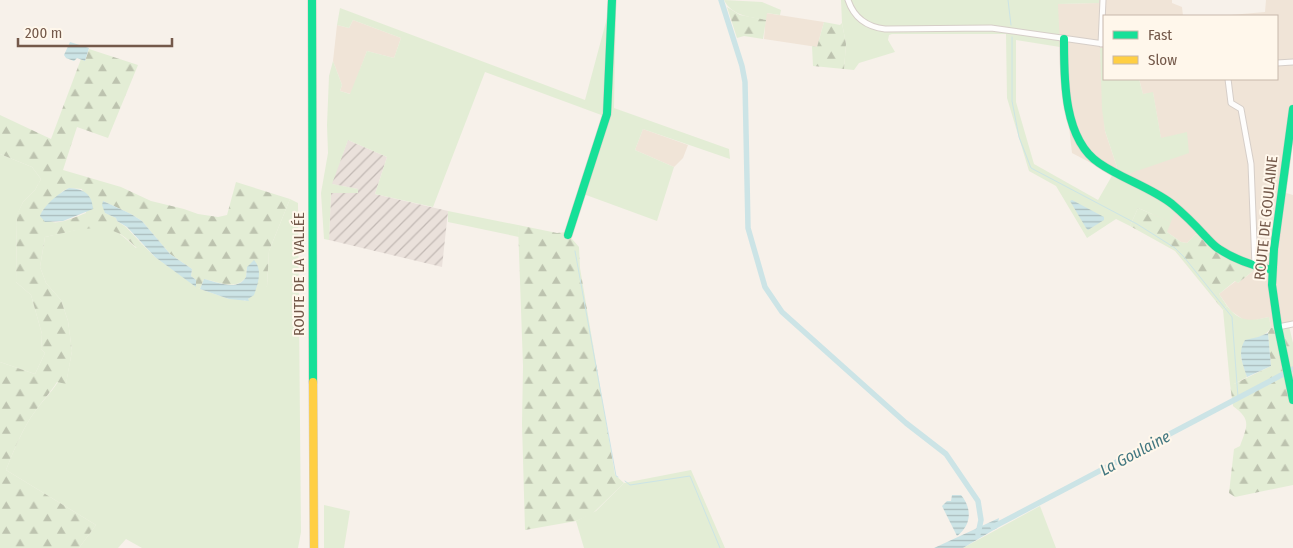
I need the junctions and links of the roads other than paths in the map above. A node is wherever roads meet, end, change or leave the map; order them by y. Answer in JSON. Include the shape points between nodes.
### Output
{"nodes":[{"id":1,"x":312,"y":0,"type":"edge"},
{"id":2,"x":612,"y":0,"type":"edge"},
{"id":3,"x":848,"y":0,"type":"edge"},
{"id":4,"x":1102,"y":0,"type":"edge"},
{"id":5,"x":1064,"y":39,"type":"junction"},
{"id":6,"x":1103,"y":44,"type":"edge"},
{"id":7,"x":1293,"y":62,"type":"edge"},
{"id":8,"x":1278,"y":63,"type":"edge"},
{"id":9,"x":1228,"y":80,"type":"edge"},
{"id":10,"x":1293,"y":109,"type":"edge"},
{"id":11,"x":568,"y":235,"type":"dead end"},
{"id":12,"x":1255,"y":266,"type":"junction"},
{"id":13,"x":1272,"y":270,"type":"junction"},
{"id":14,"x":1293,"y":324,"type":"edge"},
{"id":15,"x":1278,"y":327,"type":"junction"},
{"id":16,"x":1293,"y":400,"type":"edge"},
{"id":17,"x":314,"y":548,"type":"edge"}],
"edges":[{"from":1,"to":17,"type":"main road","name":"ROUTE DE LA VALLÉE"},
{"from":2,"to":11,"type":"main road","via":[[607,114]]},
{"from":3,"to":5,"type":"street","via":[[858,18],[875,28],[991,28]]},
{"from":4,"to":6,"type":"street"},
{"from":5,"to":6,"type":"street"},
{"from":5,"to":12,"type":"main road","via":[[1069,115],[1090,156],[1162,197],[1182,212],[1218,249]]},
{"from":7,"to":8,"type":"street"},
{"from":9,"to":12,"type":"street","via":[[1232,103],[1241,109],[1251,164]]},
{"from":10,"to":13,"type":"main road","name":"ROUTE DE GOULAINE"},
{"from":12,"to":13,"type":"main road"},
{"from":13,"to":15,"type":"main road","name":"ROUTE DE GOULAINE"},
{"from":14,"to":15,"type":"street"},
{"from":15,"to":16,"type":"main road","name":"ROUTE DE GOULAINE"}]}
